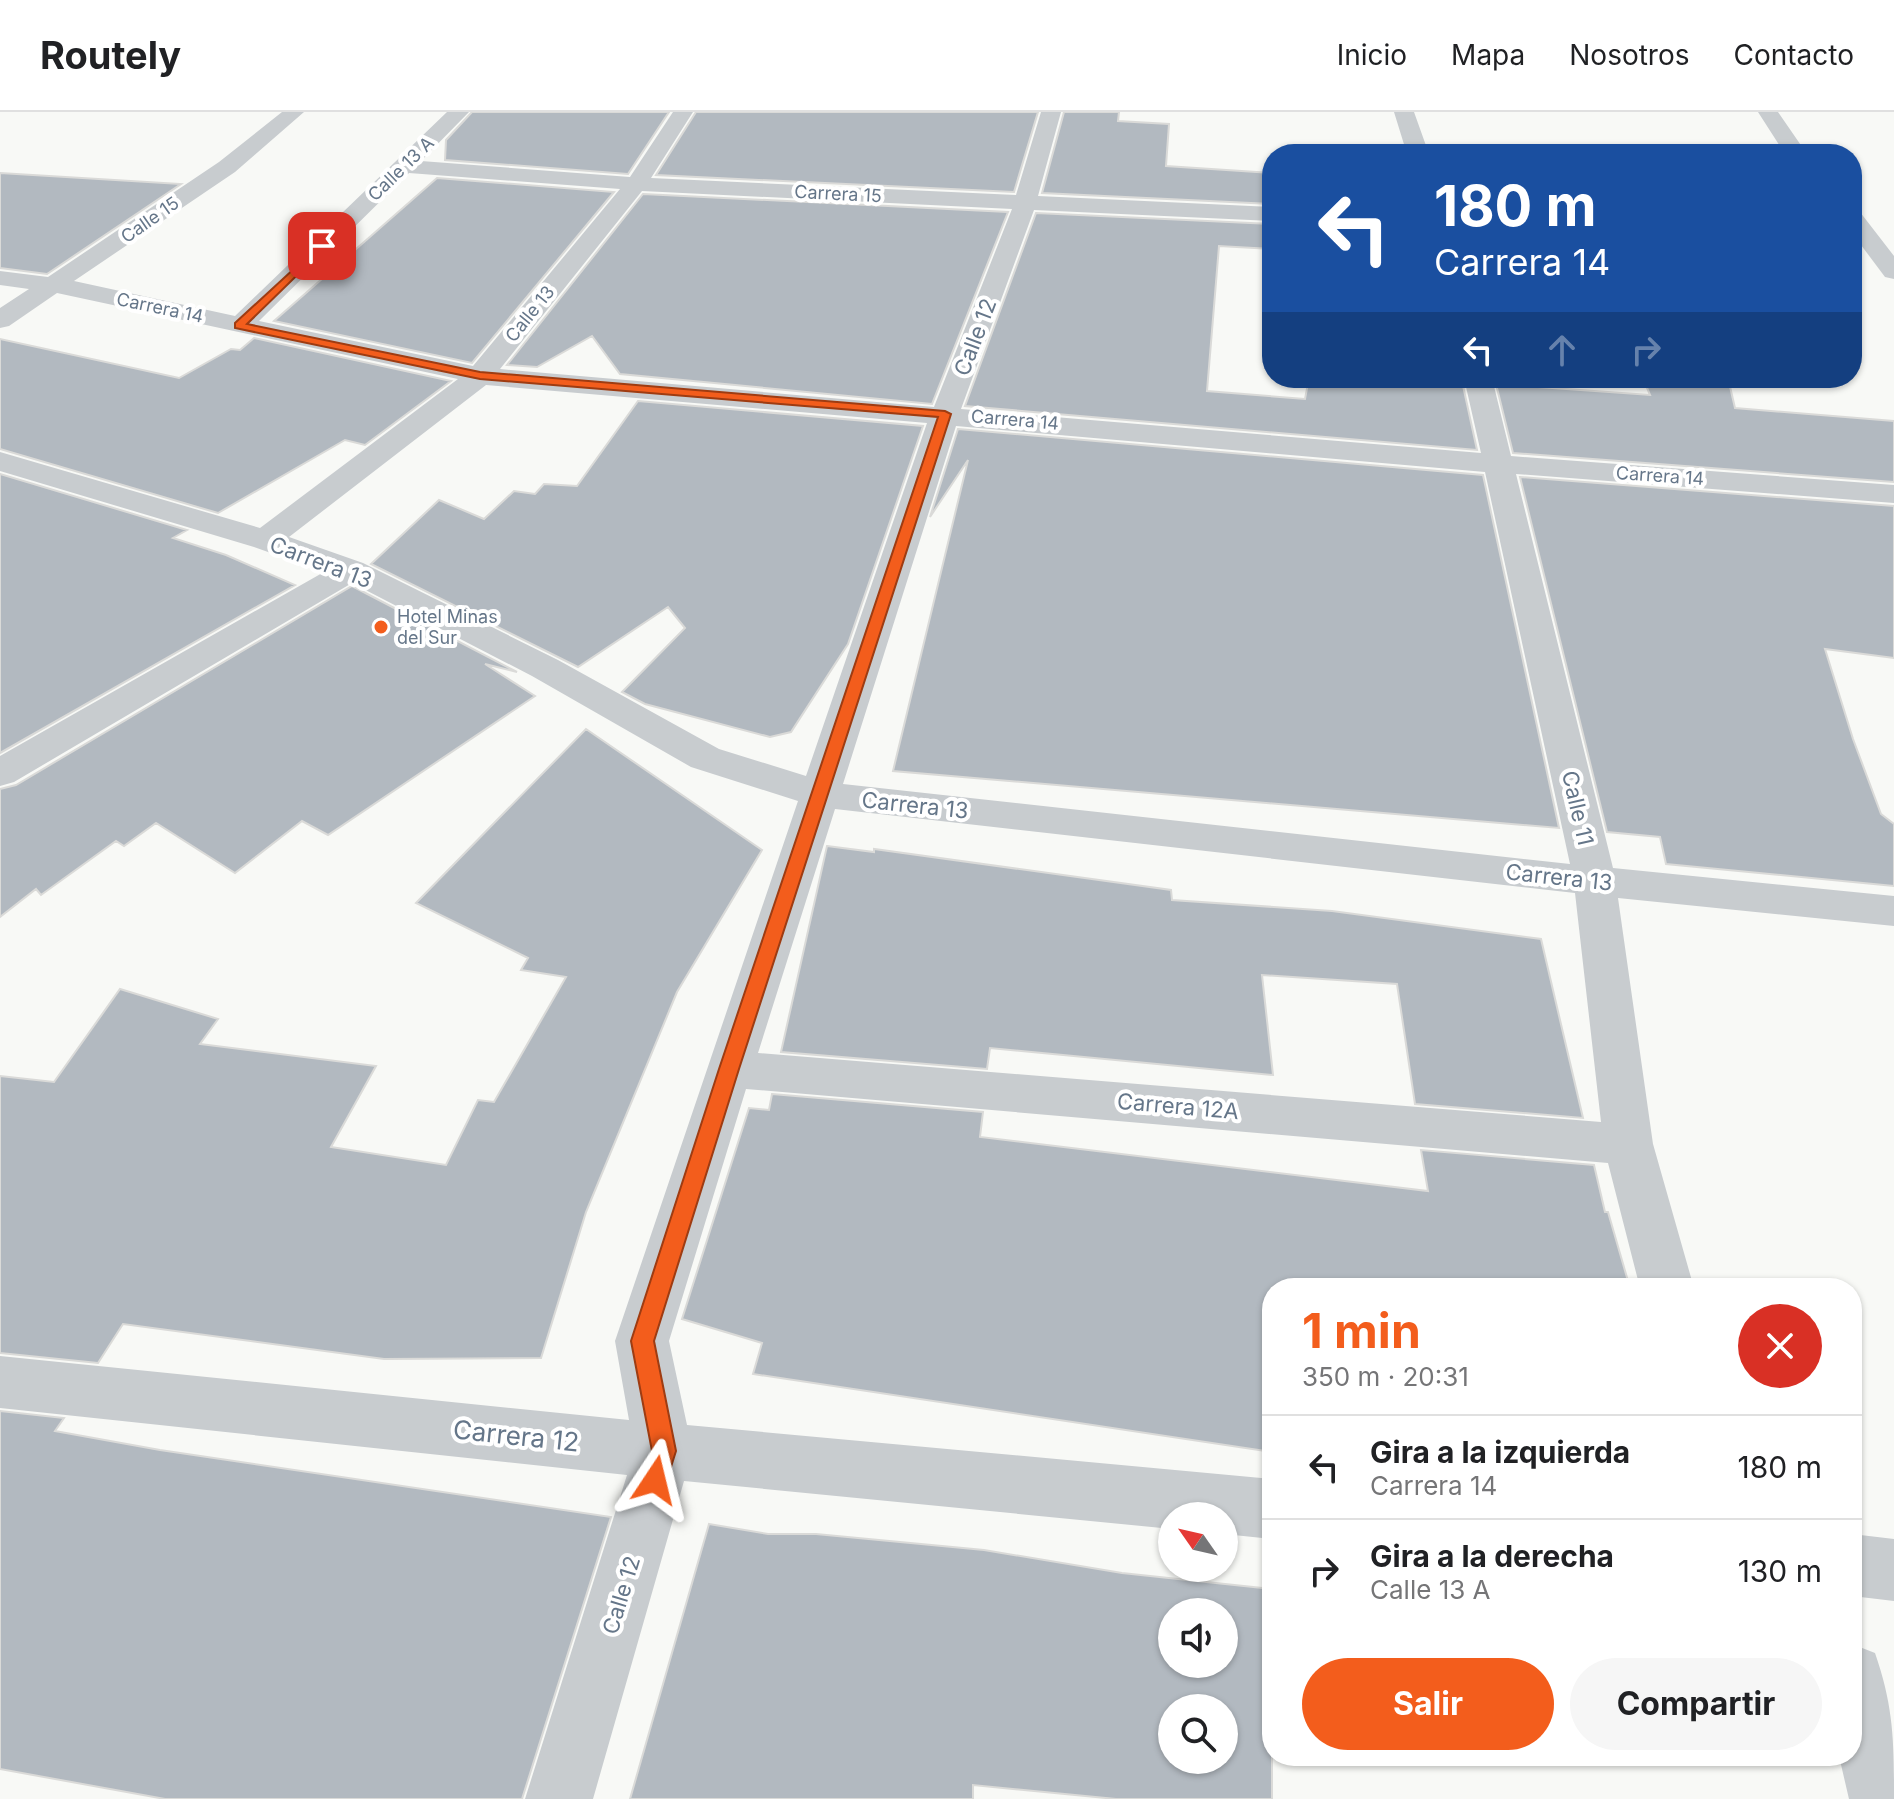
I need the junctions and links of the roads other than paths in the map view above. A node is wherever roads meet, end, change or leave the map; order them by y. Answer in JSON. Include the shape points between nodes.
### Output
{"nodes":[{"id":1,"x":294,"y":112,"type":"edge"},
{"id":2,"x":459,"y":112,"type":"edge"},
{"id":3,"x":683,"y":112,"type":"edge"},
{"id":4,"x":1051,"y":112,"type":"edge"},
{"id":5,"x":1404,"y":112,"type":"edge"},
{"id":6,"x":1768,"y":112,"type":"edge"},
{"id":7,"x":1415,"y":144,"type":"edge"},
{"id":8,"x":1789,"y":144,"type":"edge"},
{"id":9,"x":404,"y":166,"type":"junction"},
{"id":10,"x":636,"y":184,"type":"junction"},
{"id":11,"x":1025,"y":204,"type":"junction"},
{"id":12,"x":1262,"y":214,"type":"edge"},
{"id":13,"x":1872,"y":239,"type":"edge"},
{"id":14,"x":1894,"y":272,"type":"edge"},
{"id":15,"x":0,"y":278,"type":"edge"},
{"id":16,"x":55,"y":285,"type":"junction"},
{"id":17,"x":0,"y":320,"type":"edge"},
{"id":18,"x":239,"y":326,"type":"junction"},
{"id":19,"x":480,"y":376,"type":"junction"},
{"id":20,"x":1481,"y":388,"type":"edge"},
{"id":21,"x":945,"y":414,"type":"junction"},
{"id":22,"x":0,"y":461,"type":"edge"},
{"id":23,"x":1500,"y":464,"type":"junction"},
{"id":24,"x":1894,"y":494,"type":"edge"},
{"id":25,"x":265,"y":540,"type":"junction"},
{"id":26,"x":351,"y":570,"type":"junction"},
{"id":27,"x":0,"y":773,"type":"edge"},
{"id":28,"x":819,"y":794,"type":"junction"},
{"id":29,"x":1595,"y":881,"type":"junction"},
{"id":30,"x":1894,"y":911,"type":"edge"},
{"id":31,"x":729,"y":1069,"type":"junction"},
{"id":32,"x":1628,"y":1144,"type":"junction"},
{"id":33,"x":1664,"y":1278,"type":"edge"},
{"id":34,"x":0,"y":1382,"type":"edge"},
{"id":35,"x":664,"y":1451,"type":"junction"},
{"id":36,"x":1262,"y":1508,"type":"edge"},
{"id":37,"x":1862,"y":1566,"type":"edge"},
{"id":38,"x":1894,"y":1570,"type":"edge"},
{"id":39,"x":1862,"y":1716,"type":"edge"},
{"id":40,"x":559,"y":1799,"type":"edge"},
{"id":41,"x":1883,"y":1799,"type":"edge"}],
"edges":[{"from":1,"to":16,"type":"street","name":"Calle 15","via":[[227,167]]},
{"from":2,"to":9,"type":"street","name":"Calle 13 A"},
{"from":3,"to":10,"type":"street","name":"Calle 13"},
{"from":4,"to":11,"type":"street","name":"Calle 12"},
{"from":5,"to":7,"type":"street"},
{"from":6,"to":8,"type":"street"},
{"from":9,"to":10,"type":"street","name":"Carrera 15"},
{"from":9,"to":18,"type":"street","name":"Calle 13 A"},
{"from":10,"to":11,"type":"street","name":"Carrera 15"},
{"from":10,"to":19,"type":"street","name":"Calle 13"},
{"from":11,"to":12,"type":"street","name":"Carrera 15"},
{"from":11,"to":21,"type":"street","name":"Calle 12"},
{"from":13,"to":14,"type":"street"},
{"from":15,"to":16,"type":"street","name":"Carrera 14"},
{"from":16,"to":17,"type":"street","name":"Calle 15"},
{"from":16,"to":18,"type":"street","name":"Carrera 14"},
{"from":18,"to":19,"type":"street","name":"Carrera 14"},
{"from":19,"to":21,"type":"street","name":"Carrera 14"},
{"from":19,"to":25,"type":"street","name":"Calle 13"},
{"from":20,"to":23,"type":"street","name":"Calle 11"},
{"from":21,"to":23,"type":"street","name":"Carrera 14"},
{"from":21,"to":28,"type":"street","name":"Calle 12"},
{"from":22,"to":25,"type":"street","name":"Carrera 13"},
{"from":23,"to":24,"type":"street","name":"Carrera 14"},
{"from":23,"to":29,"type":"street","name":"Calle 11"},
{"from":25,"to":26,"type":"street","name":"Carrera 13"},
{"from":26,"to":27,"type":"street"},
{"from":26,"to":28,"type":"street","name":"Carrera 13","via":[[545,668],[705,758]]},
{"from":28,"to":29,"type":"street","name":"Carrera 13"},
{"from":28,"to":31,"type":"street","name":"Calle 12"},
{"from":29,"to":30,"type":"street","name":"Carrera 13"},
{"from":29,"to":32,"type":"street","name":"Calle 11"},
{"from":31,"to":32,"type":"street","name":"Carrera 12A"},
{"from":31,"to":35,"type":"street","name":"Calle 12","via":[[642,1341]]},
{"from":32,"to":33,"type":"street","name":"Calle 11"},
{"from":34,"to":35,"type":"street","name":"Carrera 12"},
{"from":35,"to":36,"type":"street","name":"Carrera 12"},
{"from":35,"to":40,"type":"street","name":"Calle 12"},
{"from":37,"to":38,"type":"street"},
{"from":39,"to":41,"type":"street"}]}
